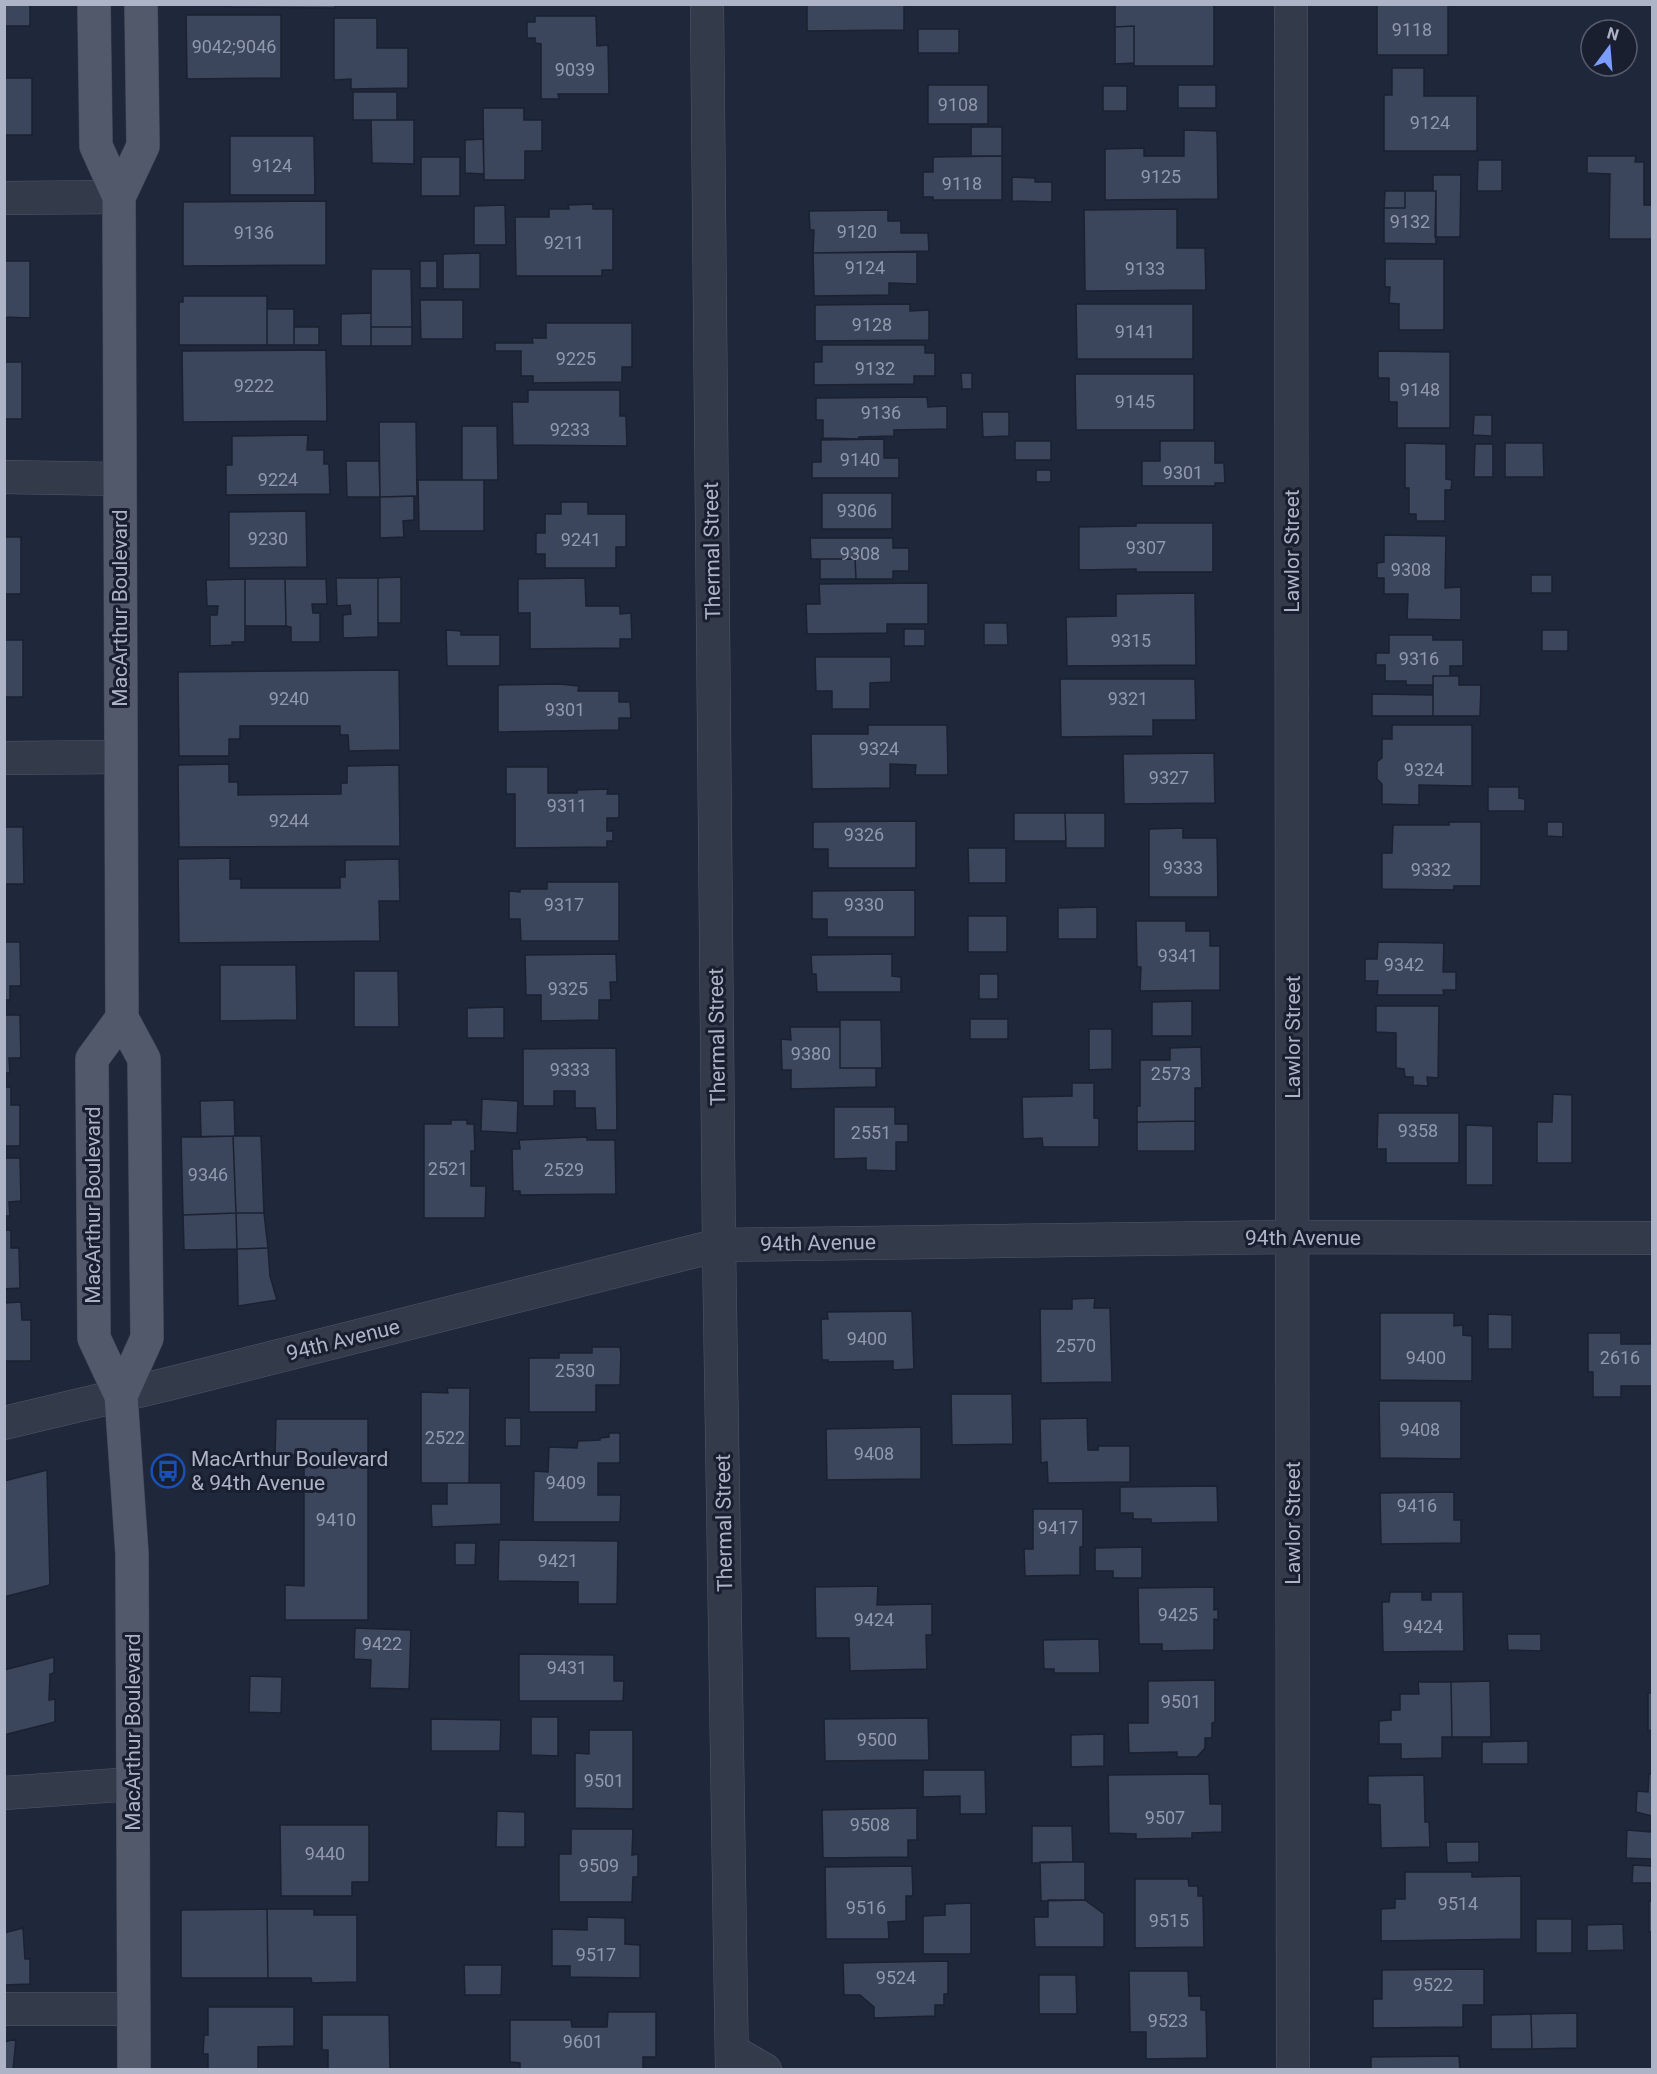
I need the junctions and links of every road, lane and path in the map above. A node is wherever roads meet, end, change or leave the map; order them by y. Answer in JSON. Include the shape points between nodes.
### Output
{"nodes":[{"id":1,"x":94,"y":4,"type":"edge"},
{"id":2,"x":141,"y":4,"type":"edge"},
{"id":3,"x":707,"y":4,"type":"edge"},
{"id":4,"x":1292,"y":4,"type":"edge"},
{"id":5,"x":119,"y":197,"type":"junction"},
{"id":6,"x":4,"y":198,"type":"edge"},
{"id":7,"x":4,"y":477,"type":"edge"},
{"id":8,"x":119,"y":479,"type":"junction"},
{"id":9,"x":121,"y":757,"type":"junction"},
{"id":10,"x":4,"y":758,"type":"edge"},
{"id":11,"x":122,"y":1018,"type":"junction"},
{"id":12,"x":1293,"y":1237,"type":"junction"},
{"id":13,"x":1653,"y":1238,"type":"edge"},
{"id":14,"x":719,"y":1245,"type":"junction"},
{"id":15,"x":122,"y":1396,"type":"junction"},
{"id":16,"x":4,"y":1423,"type":"edge"},
{"id":17,"x":133,"y":1784,"type":"junction"},
{"id":18,"x":4,"y":1793,"type":"edge"},
{"id":19,"x":4,"y":2009,"type":"edge"},
{"id":20,"x":134,"y":2009,"type":"junction"},
{"id":21,"x":732,"y":2060,"type":"edge"},
{"id":22,"x":134,"y":2070,"type":"edge"},
{"id":23,"x":765,"y":2070,"type":"edge"},
{"id":24,"x":1293,"y":2070,"type":"edge"}],
"edges":[{"from":1,"to":5,"type":"main road","name":"MacArthur Boulevard","via":[[96,146]]},
{"from":2,"to":5,"type":"main road","name":"MacArthur Boulevard","via":[[143,146]]},
{"from":3,"to":14,"type":"street","name":"Thermal Street"},
{"from":4,"to":12,"type":"street","name":"Lawlor Street"},
{"from":5,"to":6,"type":"street"},
{"from":5,"to":8,"type":"main road","name":"MacArthur Boulevard"},
{"from":7,"to":8,"type":"street"},
{"from":8,"to":9,"type":"main road","name":"MacArthur Boulevard"},
{"from":9,"to":10,"type":"street"},
{"from":9,"to":11,"type":"main road","name":"MacArthur Boulevard"},
{"from":11,"to":15,"type":"main road","name":"MacArthur Boulevard","via":[[144,1059],[147,1338]]},
{"from":11,"to":15,"type":"main road","name":"MacArthur Boulevard","via":[[92,1059],[93,1338]]},
{"from":12,"to":13,"type":"street","name":"94th Avenue"},
{"from":12,"to":14,"type":"street","name":"94th Avenue"},
{"from":12,"to":24,"type":"street","name":"Lawlor Street"},
{"from":14,"to":15,"type":"street","name":"94th Avenue"},
{"from":14,"to":21,"type":"street","name":"Thermal Street"},
{"from":15,"to":16,"type":"street","name":"94th Avenue"},
{"from":15,"to":17,"type":"main road","name":"MacArthur Boulevard","via":[[132,1554]]},
{"from":17,"to":18,"type":"street"},
{"from":17,"to":20,"type":"main road","name":"MacArthur Boulevard"},
{"from":19,"to":20,"type":"street"},
{"from":20,"to":22,"type":"main road","name":"MacArthur Boulevard"},
{"from":21,"to":23,"type":"street"}]}
